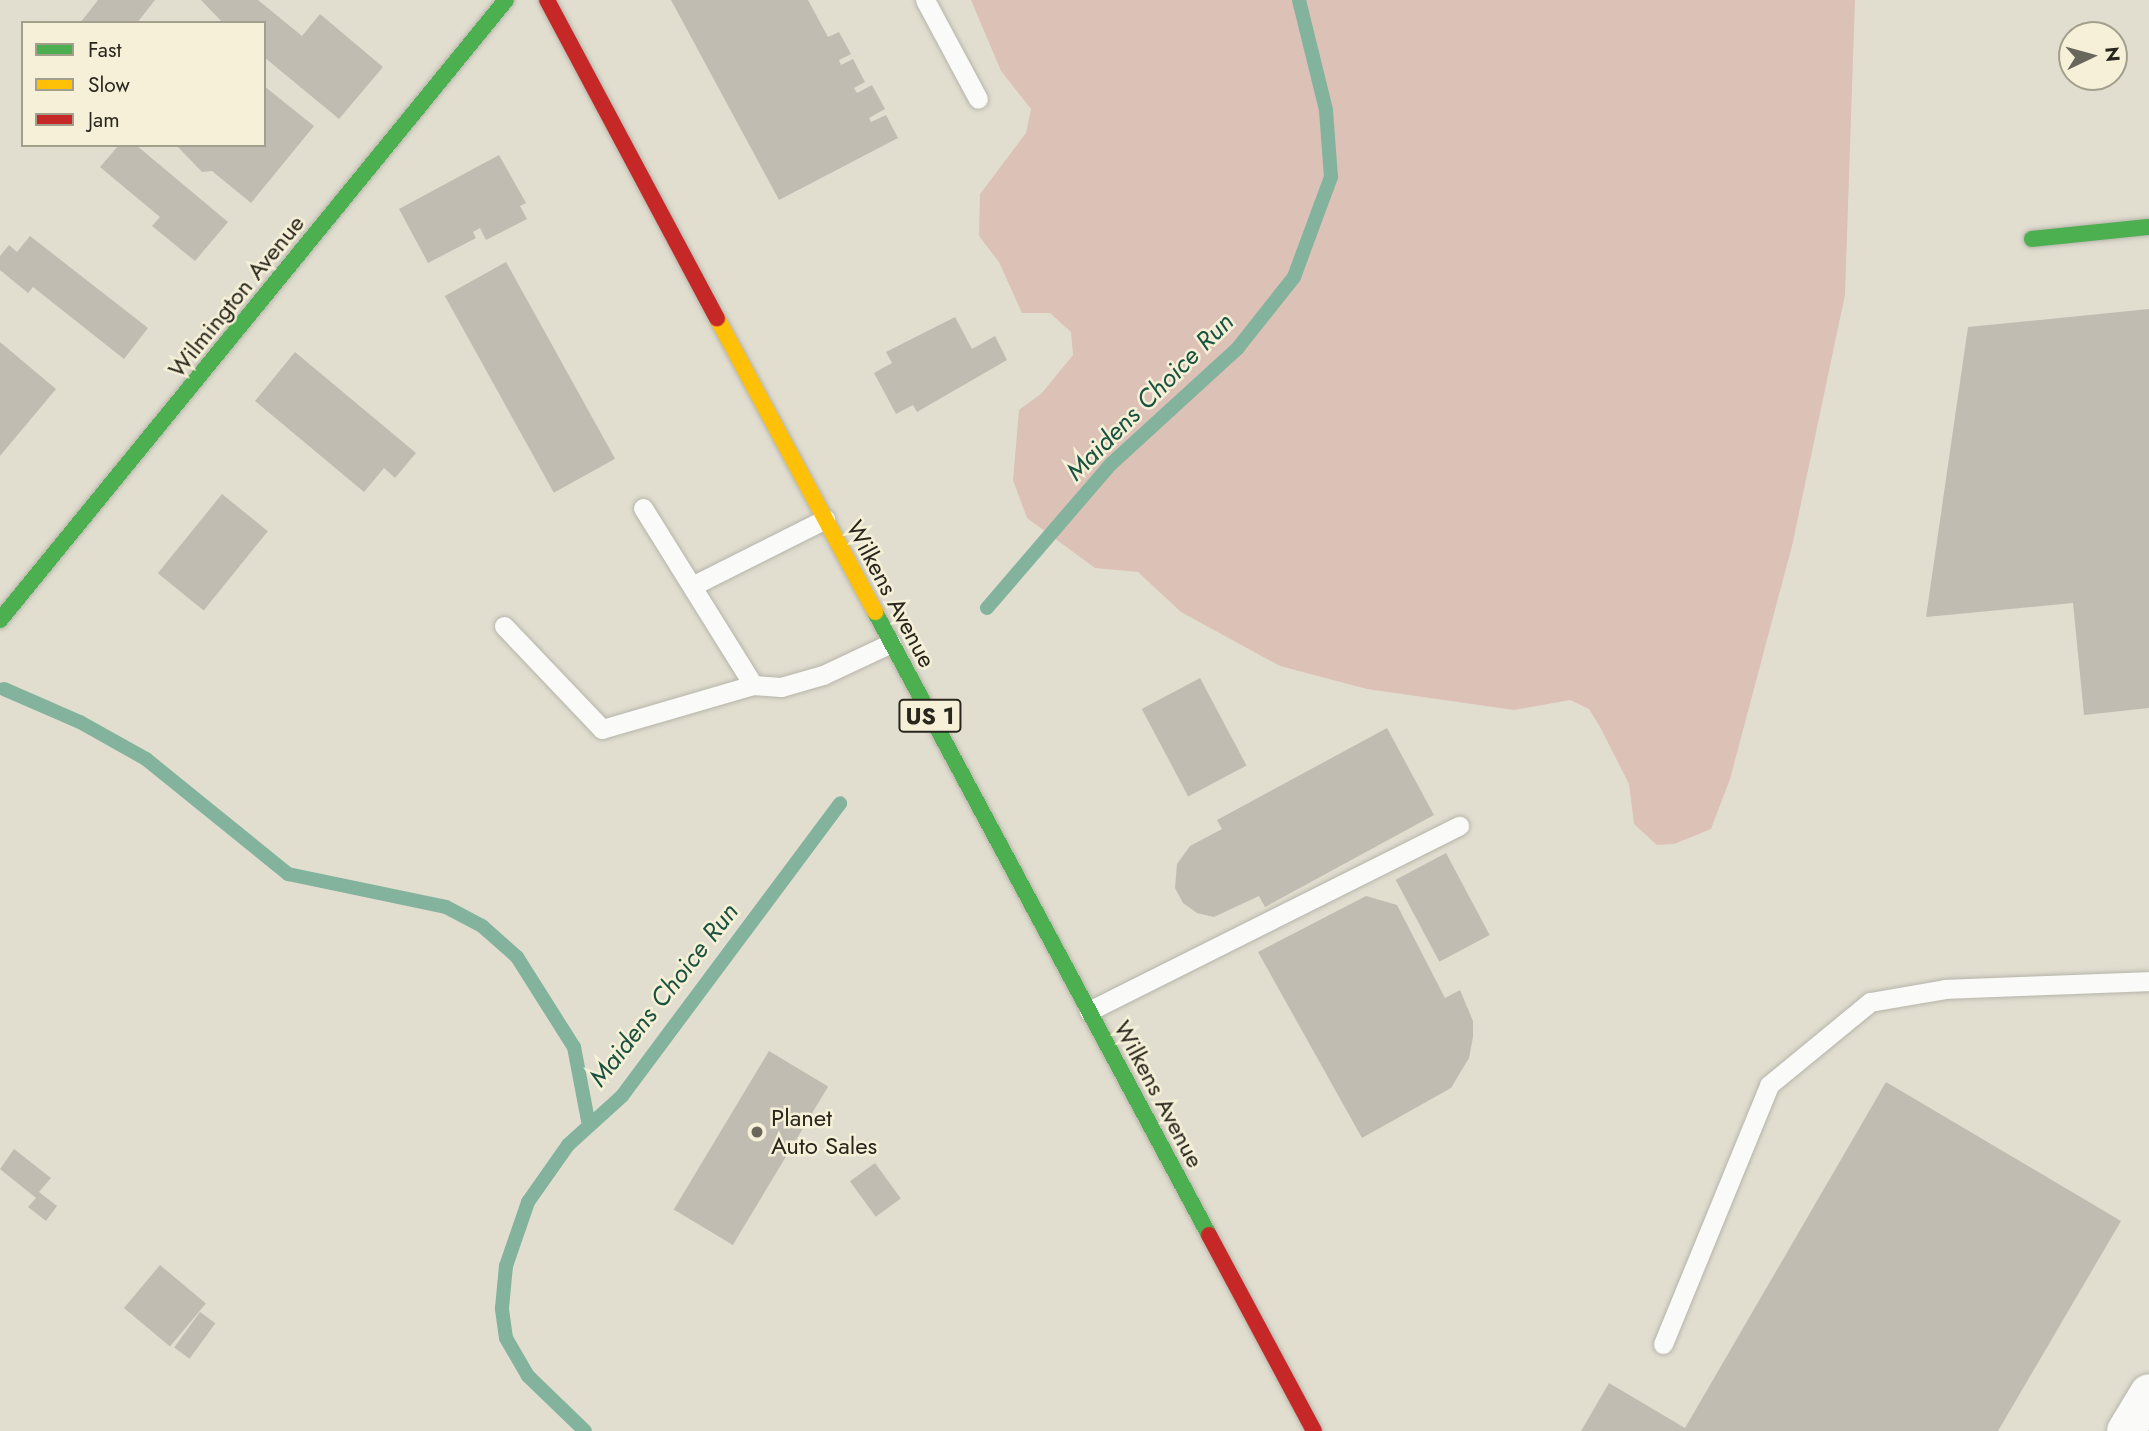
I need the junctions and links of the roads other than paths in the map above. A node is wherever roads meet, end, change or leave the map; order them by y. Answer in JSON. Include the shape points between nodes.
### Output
{"nodes":[{"id":1,"x":506,"y":0,"type":"edge"},
{"id":2,"x":547,"y":0,"type":"edge"},
{"id":3,"x":925,"y":0,"type":"edge"},
{"id":4,"x":978,"y":100,"type":"dead end"},
{"id":5,"x":2149,"y":227,"type":"edge"},
{"id":6,"x":2032,"y":239,"type":"dead end"},
{"id":7,"x":643,"y":508,"type":"dead end"},
{"id":8,"x":825,"y":519,"type":"junction"},
{"id":9,"x":694,"y":585,"type":"junction"},
{"id":10,"x":0,"y":620,"type":"edge"},
{"id":11,"x":504,"y":626,"type":"dead end"},
{"id":12,"x":891,"y":643,"type":"junction"},
{"id":13,"x":753,"y":685,"type":"junction"},
{"id":14,"x":1459,"y":826,"type":"dead end"},
{"id":15,"x":2149,"y":981,"type":"edge"},
{"id":16,"x":1088,"y":1011,"type":"junction"},
{"id":17,"x":1663,"y":1344,"type":"dead end"},
{"id":18,"x":2149,"y":1394,"type":"edge"},
{"id":19,"x":1314,"y":1431,"type":"edge"},
{"id":20,"x":2126,"y":1431,"type":"edge"}],
"edges":[{"from":1,"to":10,"type":"main road","name":"Wilmington Avenue"},
{"from":2,"to":8,"type":"main road","name":"Wilkens Avenue","number":"US 1"},
{"from":3,"to":4,"type":"lane"},
{"from":5,"to":6,"type":"main road"},
{"from":7,"to":9,"type":"lane"},
{"from":8,"to":9,"type":"lane"},
{"from":8,"to":12,"type":"main road","name":"Wilkens Avenue","number":"US 1"},
{"from":9,"to":13,"type":"lane"},
{"from":11,"to":13,"type":"lane","via":[[602,729]]},
{"from":12,"to":13,"type":"lane","via":[[823,675],[781,687]]},
{"from":12,"to":16,"type":"main road","name":"Wilkens Avenue","number":"US 1"},
{"from":14,"to":16,"type":"lane"},
{"from":15,"to":17,"type":"lane","via":[[1945,989],[1870,1002],[1769,1085]]},
{"from":16,"to":19,"type":"main road","name":"Wilkens Avenue","number":"US 1"},
{"from":18,"to":20,"type":"street"}]}
